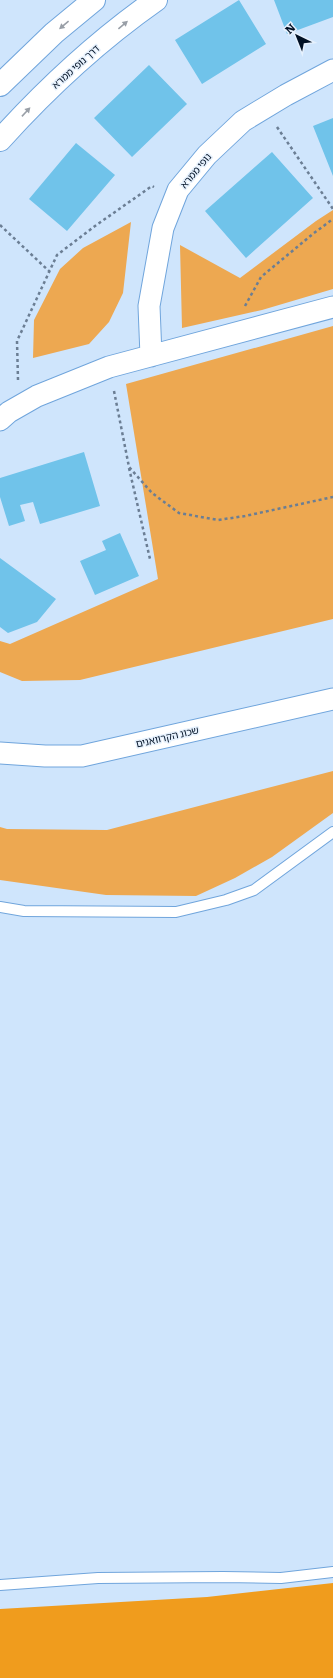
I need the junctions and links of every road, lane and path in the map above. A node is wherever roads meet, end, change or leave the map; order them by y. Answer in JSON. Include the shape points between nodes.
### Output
{"nodes":[{"id":1,"x":94,"y":0,"type":"edge"},
{"id":2,"x":156,"y":0,"type":"edge"},
{"id":3,"x":333,"y":70,"type":"edge"},
{"id":4,"x":0,"y":85,"type":"edge"},
{"id":5,"x":265,"y":108,"type":"junction"},
{"id":6,"x":0,"y":140,"type":"edge"},
{"id":7,"x":178,"y":190,"type":"junction"},
{"id":8,"x":333,"y":209,"type":"edge"},
{"id":9,"x":333,"y":219,"type":"edge"},
{"id":10,"x":0,"y":225,"type":"edge"},
{"id":11,"x":50,"y":272,"type":"junction"},
{"id":12,"x":333,"y":307,"type":"edge"},
{"id":13,"x":239,"y":333,"type":"junction"},
{"id":14,"x":151,"y":356,"type":"junction"},
{"id":15,"x":109,"y":367,"type":"junction"},
{"id":16,"x":20,"y":406,"type":"junction"},
{"id":17,"x":0,"y":420,"type":"edge"},
{"id":18,"x":128,"y":467,"type":"junction"},
{"id":19,"x":333,"y":497,"type":"edge"},
{"id":20,"x":150,"y":559,"type":"dead end"},
{"id":21,"x":333,"y":699,"type":"edge"},
{"id":22,"x":0,"y":753,"type":"edge"},
{"id":23,"x":333,"y":832,"type":"edge"},
{"id":24,"x":0,"y":907,"type":"edge"},
{"id":25,"x":333,"y":1572,"type":"edge"},
{"id":26,"x":0,"y":1585,"type":"edge"}],
"edges":[{"from":1,"to":4,"type":"main road","one_way":true},
{"from":6,"to":2,"type":"main road","name":"דרך נופי ממרא","one_way":true,"via":[[78,61]]},
{"from":3,"to":5,"type":"street","name":"נופי ממרא"},
{"from":5,"to":7,"type":"street","name":"נופי ממרא","via":[[243,121],[207,155]]},
{"from":5,"to":8,"type":"path"},
{"from":7,"to":11,"type":"path","via":[[152,186],[58,255]]},
{"from":7,"to":14,"type":"street","name":"נופי ממרא","via":[[163,228],[149,306]]},
{"from":9,"to":13,"type":"path","via":[[261,277],[246,304]]},
{"from":10,"to":11,"type":"path"},
{"from":11,"to":16,"type":"path","via":[[17,341]]},
{"from":12,"to":13,"type":"street"},
{"from":13,"to":14,"type":"street"},
{"from":14,"to":15,"type":"street"},
{"from":15,"to":16,"type":"street","via":[[37,396]]},
{"from":15,"to":18,"type":"path"},
{"from":16,"to":17,"type":"street"},
{"from":18,"to":19,"type":"path","via":[[152,493],[180,513],[218,520]]},
{"from":18,"to":20,"type":"path"},
{"from":21,"to":22,"type":"street","name":"שכונ הקרוואנים","via":[[82,756]]},
{"from":23,"to":24,"type":"lane","via":[[254,890],[226,900],[176,912],[24,911]]},
{"from":25,"to":26,"type":"lane","via":[[281,1578],[98,1578]]}]}
